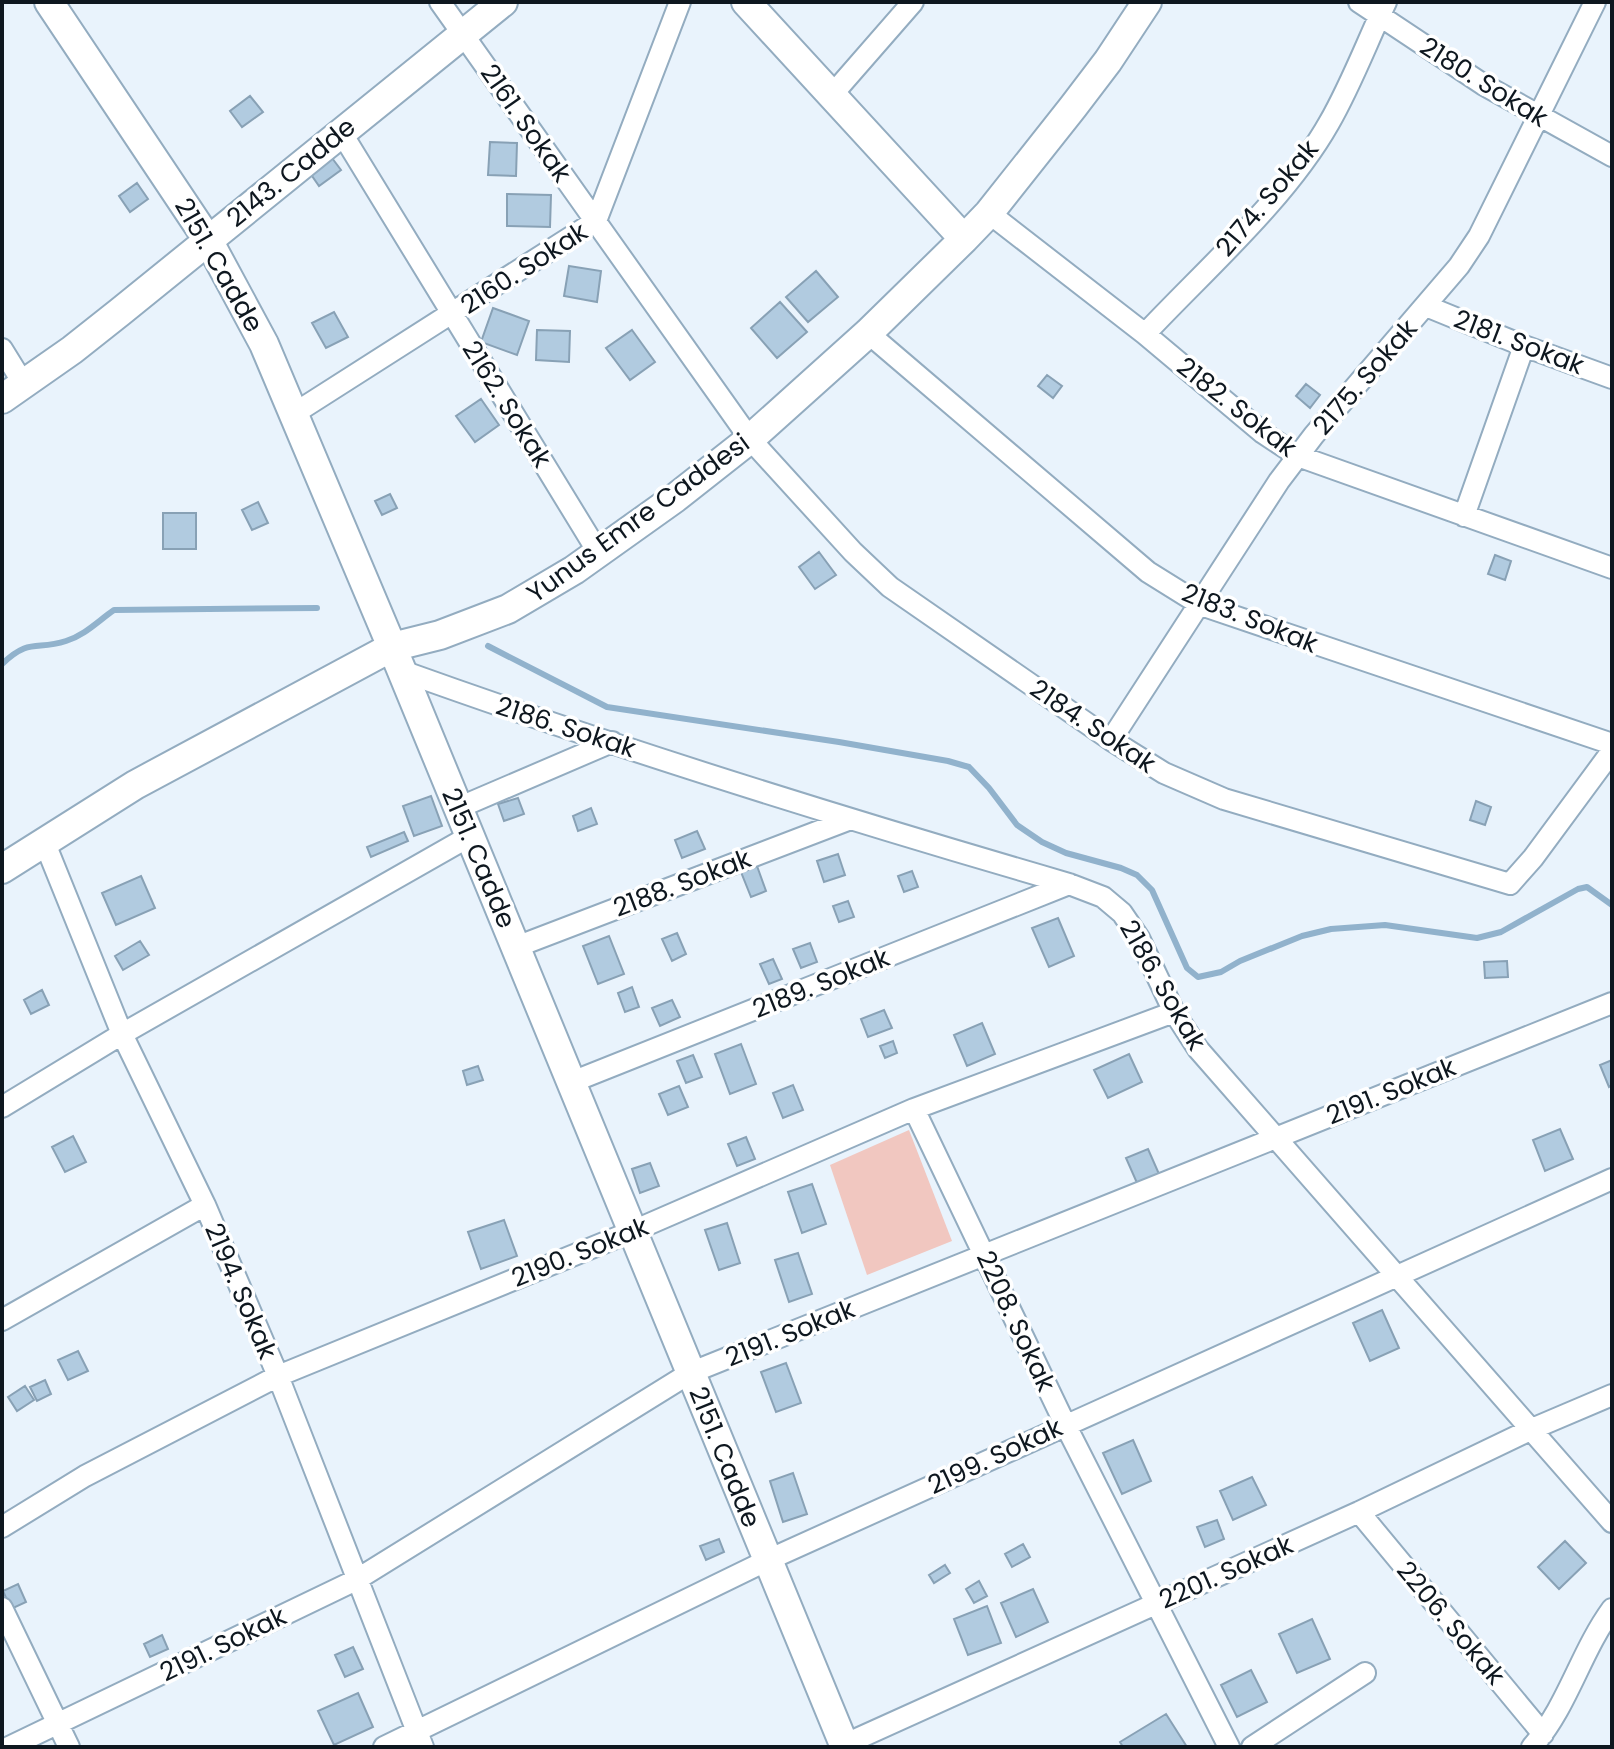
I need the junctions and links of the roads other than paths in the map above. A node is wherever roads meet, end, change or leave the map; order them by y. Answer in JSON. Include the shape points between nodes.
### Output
{"nodes":[{"id":1,"x":49,"y":2,"type":"edge"},
{"id":2,"x":440,"y":2,"type":"edge"},
{"id":3,"x":503,"y":2,"type":"edge"},
{"id":4,"x":680,"y":2,"type":"edge"},
{"id":5,"x":746,"y":2,"type":"edge"},
{"id":6,"x":913,"y":2,"type":"edge"},
{"id":7,"x":1147,"y":2,"type":"edge"},
{"id":8,"x":1359,"y":2,"type":"edge"},
{"id":9,"x":1595,"y":2,"type":"edge"},
{"id":10,"x":1383,"y":9,"type":"edge"},
{"id":11,"x":462,"y":33,"type":"junction"},
{"id":12,"x":831,"y":96,"type":"junction"},
{"id":13,"x":1539,"y":116,"type":"junction"},
{"id":14,"x":341,"y":132,"type":"junction"},
{"id":15,"x":1612,"y":156,"type":"edge"},
{"id":16,"x":989,"y":213,"type":"junction"},
{"id":17,"x":596,"y":221,"type":"junction"},
{"id":18,"x":964,"y":239,"type":"junction"},
{"id":19,"x":208,"y":240,"type":"junction"},
{"id":20,"x":1426,"y":306,"type":"junction"},
{"id":21,"x":452,"y":315,"type":"junction"},
{"id":22,"x":868,"y":333,"type":"junction"},
{"id":23,"x":1145,"y":334,"type":"junction"},
{"id":24,"x":1524,"y":346,"type":"junction"},
{"id":25,"x":2,"y":349,"type":"edge"},
{"id":26,"x":1612,"y":378,"type":"edge"},
{"id":27,"x":13,"y":391,"type":"edge"},
{"id":28,"x":295,"y":413,"type":"junction"},
{"id":29,"x":750,"y":439,"type":"junction"},
{"id":30,"x":1298,"y":456,"type":"junction"},
{"id":31,"x":1464,"y":516,"type":"junction"},
{"id":32,"x":598,"y":552,"type":"junction"},
{"id":33,"x":1612,"y":568,"type":"edge"},
{"id":34,"x":1201,"y":605,"type":"junction"},
{"id":35,"x":397,"y":659,"type":"junction"},
{"id":36,"x":1111,"y":740,"type":"junction"},
{"id":37,"x":612,"y":742,"type":"junction"},
{"id":38,"x":1612,"y":744,"type":"edge"},
{"id":39,"x":1612,"y":751,"type":"edge"},
{"id":40,"x":458,"y":808,"type":"junction"},
{"id":41,"x":848,"y":820,"type":"junction"},
{"id":42,"x":470,"y":836,"type":"junction"},
{"id":43,"x":44,"y":841,"type":"junction"},
{"id":44,"x":2,"y":869,"type":"edge"},
{"id":45,"x":1069,"y":884,"type":"junction"},
{"id":46,"x":516,"y":947,"type":"junction"},
{"id":47,"x":1612,"y":1003,"type":"edge"},
{"id":48,"x":1174,"y":1012,"type":"junction"},
{"id":49,"x":122,"y":1034,"type":"junction"},
{"id":50,"x":572,"y":1082,"type":"junction"},
{"id":51,"x":2,"y":1107,"type":"edge"},
{"id":52,"x":914,"y":1109,"type":"junction"},
{"id":53,"x":1274,"y":1137,"type":"junction"},
{"id":54,"x":1612,"y":1179,"type":"edge"},
{"id":55,"x":205,"y":1205,"type":"junction"},
{"id":56,"x":633,"y":1231,"type":"junction"},
{"id":57,"x":985,"y":1256,"type":"junction"},
{"id":58,"x":1397,"y":1277,"type":"junction"},
{"id":59,"x":2,"y":1320,"type":"edge"},
{"id":60,"x":690,"y":1373,"type":"junction"},
{"id":61,"x":278,"y":1376,"type":"junction"},
{"id":62,"x":1612,"y":1395,"type":"edge"},
{"id":63,"x":1065,"y":1424,"type":"junction"},
{"id":64,"x":1532,"y":1429,"type":"junction"},
{"id":65,"x":1359,"y":1512,"type":"junction"},
{"id":66,"x":1612,"y":1522,"type":"edge"},
{"id":67,"x":2,"y":1527,"type":"edge"},
{"id":68,"x":768,"y":1560,"type":"junction"},
{"id":69,"x":356,"y":1580,"type":"junction"},
{"id":70,"x":1157,"y":1604,"type":"junction"},
{"id":71,"x":2,"y":1608,"type":"edge"},
{"id":72,"x":1612,"y":1609,"type":"edge"},
{"id":73,"x":1365,"y":1673,"type":"dead end"},
{"id":74,"x":58,"y":1723,"type":"junction"},
{"id":75,"x":420,"y":1740,"type":"edge"},
{"id":76,"x":1537,"y":1740,"type":"edge"},
{"id":77,"x":842,"y":1746,"type":"edge"},
{"id":78,"x":9,"y":1747,"type":"edge"},
{"id":79,"x":69,"y":1747,"type":"edge"},
{"id":80,"x":384,"y":1747,"type":"edge"},
{"id":81,"x":1229,"y":1747,"type":"edge"},
{"id":82,"x":1252,"y":1747,"type":"edge"}],
"edges":[{"from":1,"to":19,"type":"street","name":"2151. Cadde"},
{"from":2,"to":11,"type":"street","name":"2161. Sokak"},
{"from":3,"to":11,"type":"street","name":"2143. Cadde"},
{"from":4,"to":17,"type":"street","name":"2160. Sokak"},
{"from":5,"to":12,"type":"street"},
{"from":6,"to":12,"type":"street"},
{"from":7,"to":16,"type":"street","name":"Yunus Emre Caddesi","via":[[1108,61]]},
{"from":8,"to":10,"type":"street","name":"2180. Sokak"},
{"from":9,"to":13,"type":"street","name":"2175. Sokak"},
{"from":10,"to":13,"type":"street","name":"2180. Sokak","via":[[1484,85]]},
{"from":10,"to":23,"type":"street","name":"2174. Sokak","via":[[1329,123],[1310,151],[1260,213]]},
{"from":11,"to":14,"type":"street","name":"2143. Cadde"},
{"from":11,"to":17,"type":"street","name":"2161. Sokak"},
{"from":12,"to":18,"type":"street"},
{"from":13,"to":15,"type":"street","name":"2180. Sokak"},
{"from":13,"to":20,"type":"street","name":"2175. Sokak","via":[[1479,236]]},
{"from":14,"to":19,"type":"street","name":"2143. Cadde"},
{"from":14,"to":21,"type":"street","name":"2162. Sokak"},
{"from":16,"to":18,"type":"street","name":"Yunus Emre Caddesi"},
{"from":16,"to":23,"type":"street","name":"2182. Sokak"},
{"from":17,"to":21,"type":"street","name":"2160. Sokak"},
{"from":17,"to":29,"type":"street","name":"2161. Sokak"},
{"from":18,"to":22,"type":"street","name":"Yunus Emre Caddesi"},
{"from":19,"to":27,"type":"street","name":"2143. Cadde"},
{"from":19,"to":28,"type":"street","name":"2151. Cadde","via":[[258,330]]},
{"from":20,"to":24,"type":"street","name":"2181. Sokak"},
{"from":20,"to":30,"type":"street","name":"2175. Sokak"},
{"from":21,"to":28,"type":"street","name":"2160. Sokak"},
{"from":21,"to":32,"type":"street","name":"2162. Sokak"},
{"from":22,"to":29,"type":"street","name":"Yunus Emre Caddesi"},
{"from":22,"to":34,"type":"street","name":"2183. Sokak","via":[[1148,572]]},
{"from":23,"to":30,"type":"street","name":"2182. Sokak"},
{"from":24,"to":26,"type":"street","name":"2181. Sokak"},
{"from":24,"to":31,"type":"street"},
{"from":25,"to":27,"type":"street"},
{"from":28,"to":35,"type":"street","name":"2151. Cadde"},
{"from":29,"to":32,"type":"street","name":"Yunus Emre Caddesi"},
{"from":29,"to":36,"type":"street","name":"2184. Sokak","via":[[890,587]]},
{"from":30,"to":31,"type":"street","name":"2182. Sokak"},
{"from":30,"to":34,"type":"street","name":"2175. Sokak"},
{"from":31,"to":33,"type":"street","name":"2182. Sokak"},
{"from":32,"to":35,"type":"street","name":"Yunus Emre Caddesi","via":[[508,609],[440,635]]},
{"from":34,"to":36,"type":"street","name":"2175. Sokak"},
{"from":34,"to":38,"type":"street","name":"2183. Sokak"},
{"from":35,"to":37,"type":"street","name":"2186. Sokak","via":[[510,710]]},
{"from":35,"to":40,"type":"street","name":"2151. Cadde"},
{"from":35,"to":43,"type":"street","name":"Yunus Emre Caddesi","via":[[179,761]]},
{"from":36,"to":39,"type":"street","name":"2184. Sokak","via":[[1164,773],[1224,799],[1510,884]]},
{"from":37,"to":40,"type":"street"},
{"from":37,"to":41,"type":"street","name":"2186. Sokak"},
{"from":40,"to":42,"type":"street","name":"2151. Cadde"},
{"from":41,"to":45,"type":"street","name":"2186. Sokak"},
{"from":41,"to":46,"type":"street","name":"2188. Sokak"},
{"from":42,"to":46,"type":"street","name":"2151. Cadde"},
{"from":42,"to":49,"type":"street"},
{"from":43,"to":44,"type":"street","name":"Yunus Emre Caddesi"},
{"from":43,"to":49,"type":"street","name":"2194. Sokak"},
{"from":45,"to":48,"type":"street","name":"2186. Sokak","via":[[1103,897],[1122,913]]},
{"from":45,"to":50,"type":"street","name":"2189. Sokak"},
{"from":46,"to":50,"type":"street","name":"2151. Cadde"},
{"from":47,"to":53,"type":"street","name":"2191. Sokak"},
{"from":48,"to":52,"type":"street","name":"2190. Sokak"},
{"from":48,"to":53,"type":"street","name":"2186. Sokak","via":[[1198,1049]]},
{"from":49,"to":51,"type":"street"},
{"from":49,"to":55,"type":"street","name":"2194. Sokak"},
{"from":50,"to":56,"type":"street","name":"2151. Cadde"},
{"from":52,"to":56,"type":"street","name":"2190. Sokak"},
{"from":52,"to":57,"type":"street","name":"2208. Sokak"},
{"from":53,"to":57,"type":"street","name":"2191. Sokak"},
{"from":53,"to":58,"type":"street","name":"2186. Sokak"},
{"from":54,"to":58,"type":"street","name":"2199. Sokak"},
{"from":55,"to":59,"type":"street"},
{"from":55,"to":61,"type":"street","name":"2194. Sokak"},
{"from":56,"to":60,"type":"street","name":"2151. Cadde"},
{"from":56,"to":61,"type":"street","name":"2190. Sokak"},
{"from":57,"to":60,"type":"street","name":"2191. Sokak"},
{"from":57,"to":63,"type":"street","name":"2208. Sokak"},
{"from":58,"to":63,"type":"street","name":"2199. Sokak"},
{"from":58,"to":64,"type":"street","name":"2186. Sokak"},
{"from":60,"to":68,"type":"street","name":"2151. Cadde"},
{"from":60,"to":69,"type":"street","name":"2191. Sokak"},
{"from":61,"to":67,"type":"street","name":"2190. Sokak","via":[[110,1462]]},
{"from":61,"to":69,"type":"street","name":"2194. Sokak"},
{"from":62,"to":64,"type":"street","name":"2201. Sokak"},
{"from":63,"to":68,"type":"street","name":"2199. Sokak"},
{"from":63,"to":70,"type":"street","name":"2208. Sokak"},
{"from":64,"to":65,"type":"street","name":"2201. Sokak"},
{"from":64,"to":66,"type":"street","name":"2186. Sokak"},
{"from":65,"to":70,"type":"street","name":"2201. Sokak"},
{"from":65,"to":76,"type":"street","name":"2206. Sokak"},
{"from":68,"to":75,"type":"street","name":"2199. Sokak"},
{"from":68,"to":77,"type":"street","name":"2151. Cadde"},
{"from":69,"to":74,"type":"street","name":"2191. Sokak"},
{"from":69,"to":75,"type":"street","name":"2194. Sokak"},
{"from":70,"to":77,"type":"street","name":"2201. Sokak"},
{"from":70,"to":81,"type":"street","name":"2208. Sokak"},
{"from":71,"to":74,"type":"street"},
{"from":72,"to":76,"type":"street","via":[[1558,1712]]},
{"from":73,"to":82,"type":"street"},
{"from":74,"to":78,"type":"street","name":"2191. Sokak"},
{"from":74,"to":79,"type":"street"},
{"from":75,"to":80,"type":"street","name":"2199. Sokak"}]}
